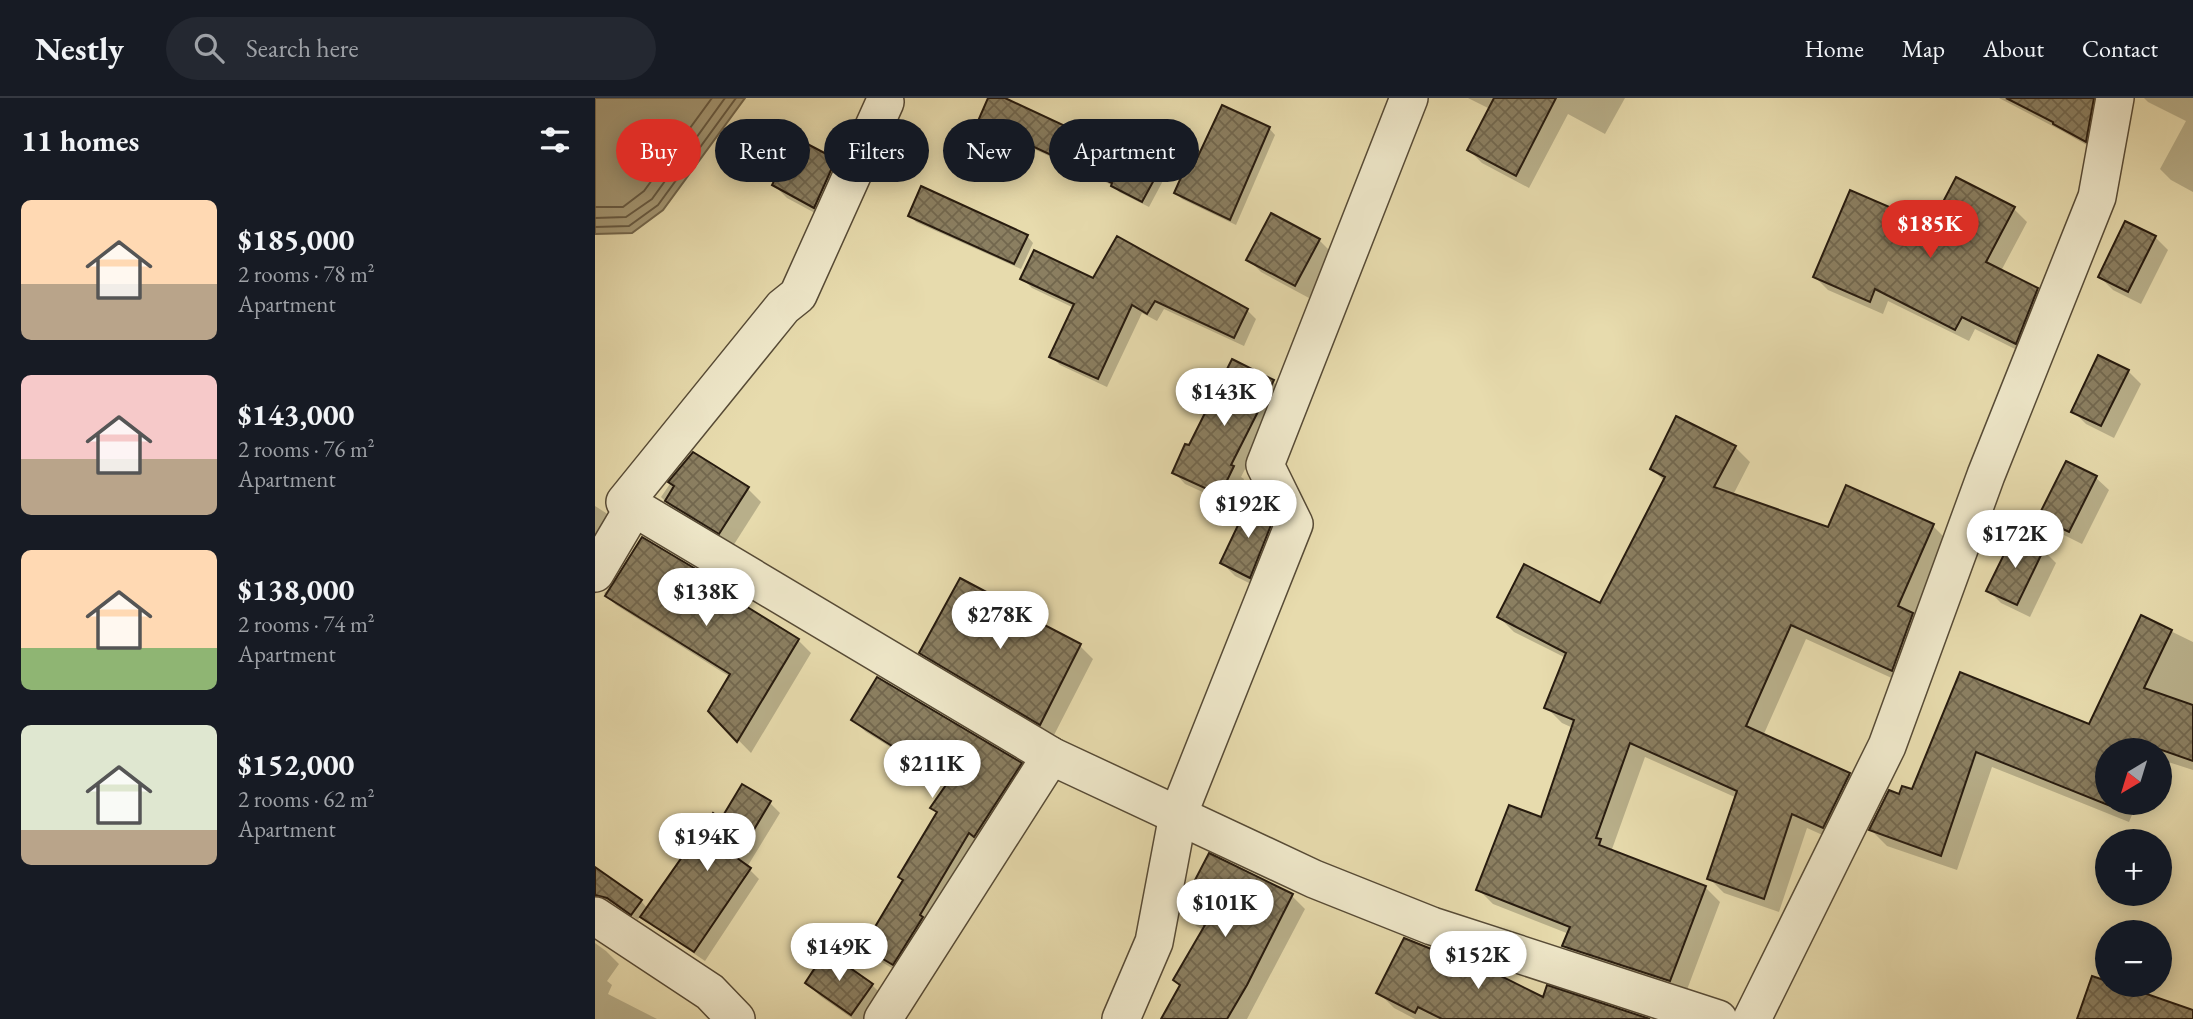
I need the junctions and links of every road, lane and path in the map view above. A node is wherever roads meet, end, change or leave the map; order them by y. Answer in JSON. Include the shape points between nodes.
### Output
{"nodes":[{"id":1,"x":1409,"y":98,"type":"edge"},
{"id":2,"x":2115,"y":98,"type":"edge"},
{"id":3,"x":884,"y":102,"type":"dead end"},
{"id":4,"x":634,"y":507,"type":"junction"},
{"id":5,"x":595,"y":573,"type":"edge"},
{"id":6,"x":1051,"y":756,"type":"junction"},
{"id":7,"x":1178,"y":815,"type":"junction"},
{"id":8,"x":595,"y":916,"type":"edge"},
{"id":9,"x":737,"y":1019,"type":"edge"},
{"id":10,"x":883,"y":1019,"type":"edge"},
{"id":11,"x":1121,"y":1019,"type":"edge"},
{"id":12,"x":1718,"y":1019,"type":"edge"},
{"id":13,"x":1752,"y":1019,"type":"edge"}],
"edges":[{"from":1,"to":7,"type":"street","via":[[1265,465],[1294,524]]},
{"from":2,"to":13,"type":"street","via":[[2098,197],[1986,475],[1887,746]]},
{"from":3,"to":4,"type":"street","via":[[798,295],[783,307],[625,502]]},
{"from":4,"to":5,"type":"street"},
{"from":4,"to":6,"type":"street"},
{"from":6,"to":7,"type":"street"},
{"from":6,"to":10,"type":"street"},
{"from":7,"to":11,"type":"street","via":[[1154,942]]},
{"from":7,"to":12,"type":"street","via":[[1314,879],[1432,926]]},
{"from":8,"to":9,"type":"street","via":[[710,992]]}]}
